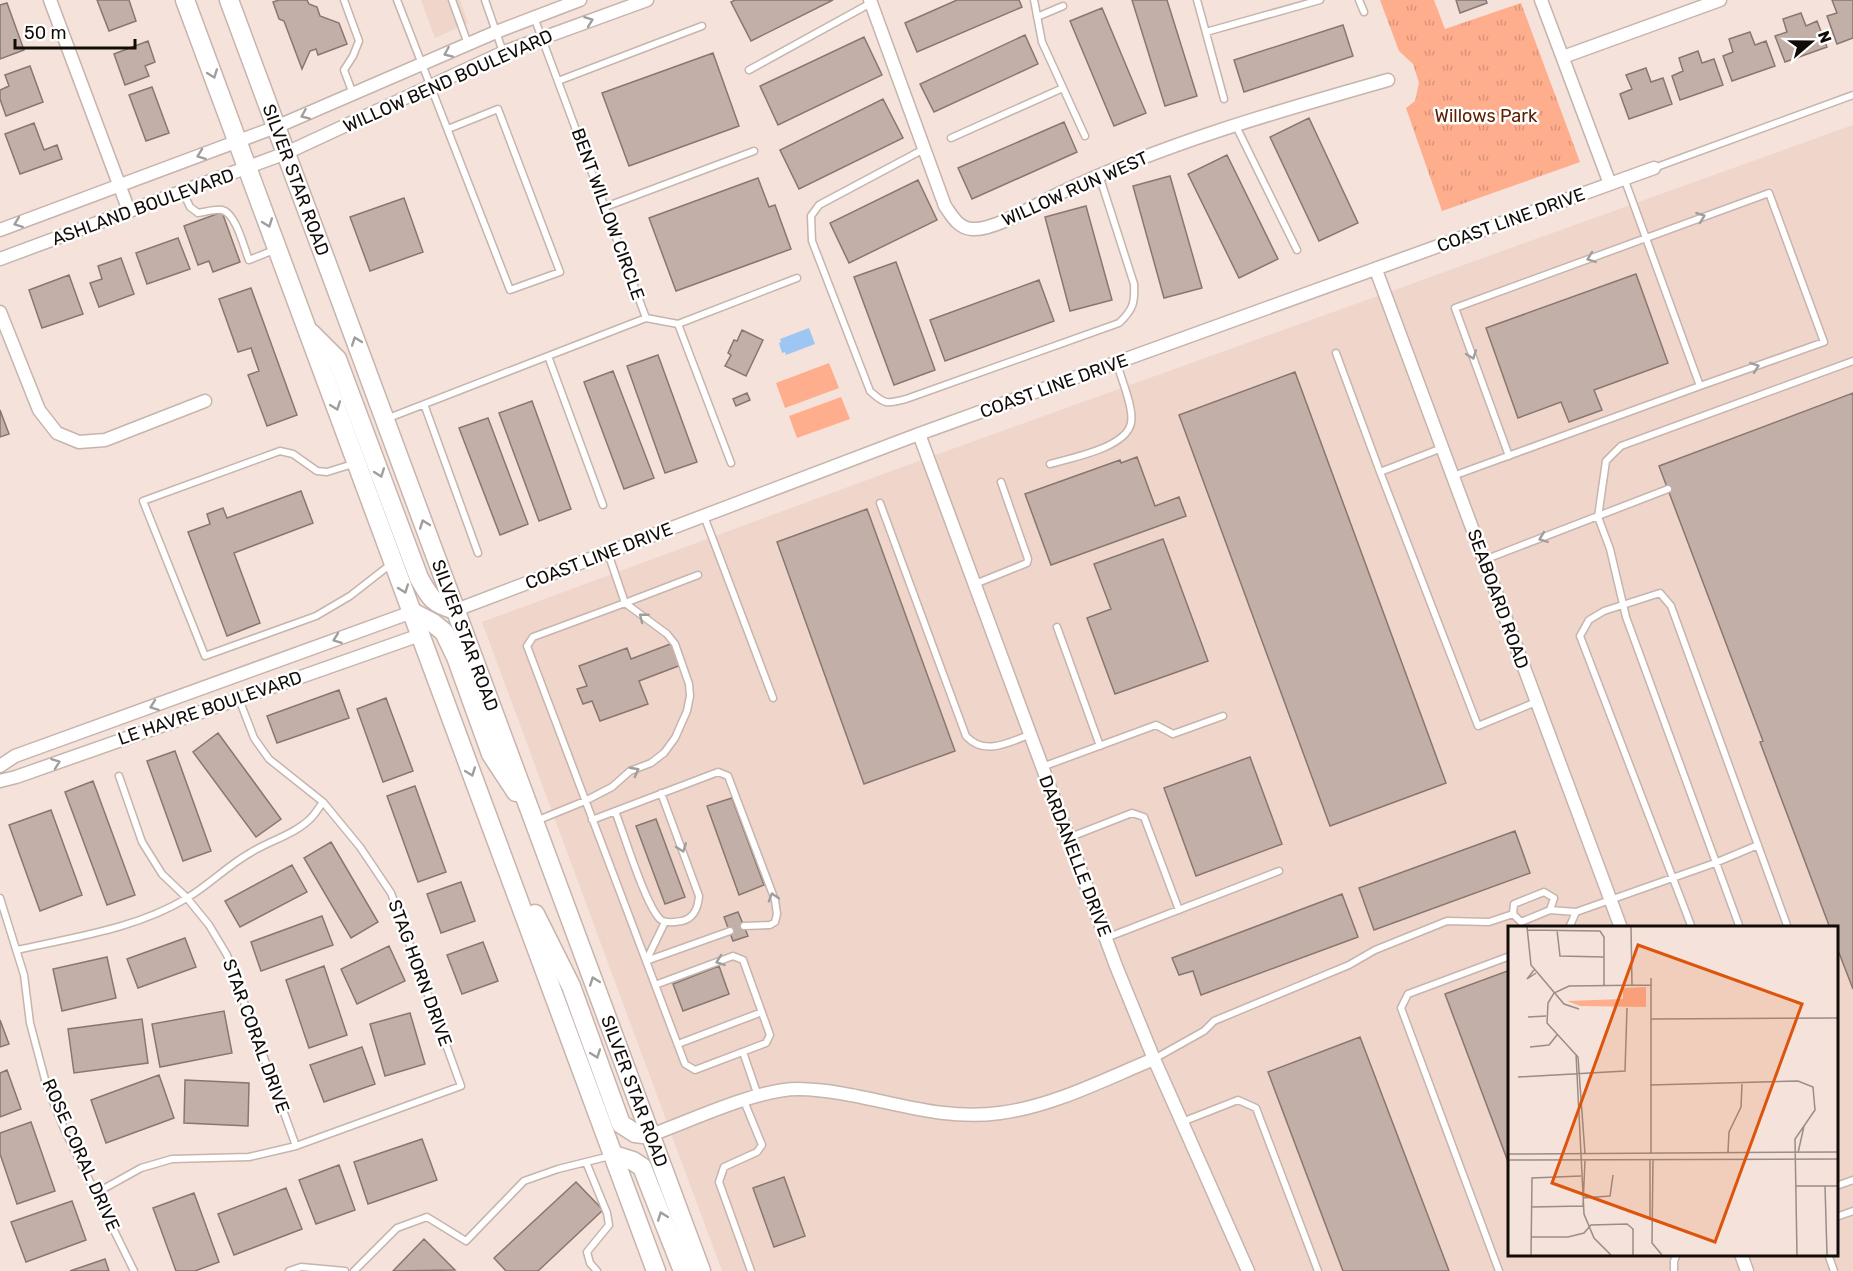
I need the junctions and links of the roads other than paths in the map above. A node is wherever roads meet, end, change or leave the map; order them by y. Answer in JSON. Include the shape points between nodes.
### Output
{"nodes":[{"id":1,"x":50,"y":0,"type":"edge"},
{"id":2,"x":185,"y":0,"type":"edge"},
{"id":3,"x":229,"y":0,"type":"edge"},
{"id":4,"x":344,"y":0,"type":"edge"},
{"id":5,"x":397,"y":0,"type":"edge"},
{"id":6,"x":452,"y":0,"type":"edge"},
{"id":7,"x":485,"y":0,"type":"edge"},
{"id":8,"x":580,"y":0,"type":"edge"},
{"id":9,"x":647,"y":0,"type":"edge"},
{"id":10,"x":1034,"y":0,"type":"edge"},
{"id":11,"x":1197,"y":0,"type":"edge"},
{"id":12,"x":1320,"y":0,"type":"edge"},
{"id":13,"x":1359,"y":0,"type":"edge"},
{"id":14,"x":1541,"y":0,"type":"edge"},
{"id":15,"x":1720,"y":0,"type":"edge"},
{"id":16,"x":870,"y":2,"type":"edge"},
{"id":17,"x":1062,"y":6,"type":"dead end"},
{"id":18,"x":1364,"y":12,"type":"dead end"},
{"id":19,"x":534,"y":17,"type":"junction"},
{"id":20,"x":1037,"y":17,"type":"junction"},
{"id":21,"x":702,"y":26,"type":"dead end"},
{"id":22,"x":496,"y":32,"type":"junction"},
{"id":23,"x":1206,"y":32,"type":"junction"},
{"id":24,"x":542,"y":38,"type":"junction"},
{"id":25,"x":468,"y":44,"type":"junction"},
{"id":26,"x":504,"y":52,"type":"junction"},
{"id":27,"x":1563,"y":57,"type":"junction"},
{"id":28,"x":422,"y":64,"type":"junction"},
{"id":29,"x":749,"y":70,"type":"dead end"},
{"id":30,"x":1388,"y":80,"type":"dead end"},
{"id":31,"x":558,"y":81,"type":"junction"},
{"id":32,"x":432,"y":86,"type":"junction"},
{"id":33,"x":1063,"y":88,"type":"junction"},
{"id":34,"x":353,"y":94,"type":"junction"},
{"id":35,"x":1853,"y":95,"type":"edge"},
{"id":36,"x":1224,"y":99,"type":"dead end"},
{"id":37,"x":1235,"y":124,"type":"junction"},
{"id":38,"x":276,"y":127,"type":"junction"},
{"id":39,"x":448,"y":129,"type":"junction"},
{"id":40,"x":1085,"y":136,"type":"dead end"},
{"id":41,"x":951,"y":138,"type":"dead end"},
{"id":42,"x":238,"y":141,"type":"junction"},
{"id":43,"x":925,"y":149,"type":"junction"},
{"id":44,"x":754,"y":151,"type":"dead end"},
{"id":45,"x":286,"y":153,"type":"junction"},
{"id":46,"x":248,"y":168,"type":"junction"},
{"id":47,"x":1654,"y":168,"type":"joint"},
{"id":48,"x":1099,"y":175,"type":"junction"},
{"id":49,"x":1624,"y":178,"type":"junction"},
{"id":50,"x":119,"y":184,"type":"junction"},
{"id":51,"x":1610,"y":184,"type":"junction"},
{"id":52,"x":183,"y":192,"type":"junction"},
{"id":53,"x":605,"y":207,"type":"junction"},
{"id":54,"x":129,"y":211,"type":"junction"},
{"id":55,"x":0,"y":230,"type":"edge"},
{"id":56,"x":1646,"y":237,"type":"junction"},
{"id":57,"x":278,"y":249,"type":"junction"},
{"id":58,"x":1297,"y":250,"type":"dead end"},
{"id":59,"x":0,"y":259,"type":"edge"},
{"id":60,"x":1376,"y":270,"type":"junction"},
{"id":61,"x":797,"y":278,"type":"dead end"},
{"id":62,"x":0,"y":312,"type":"edge"},
{"id":63,"x":646,"y":318,"type":"junction"},
{"id":64,"x":678,"y":324,"type":"junction"},
{"id":65,"x":308,"y":329,"type":"junction"},
{"id":66,"x":1336,"y":353,"type":"dead end"},
{"id":67,"x":548,"y":356,"type":"junction"},
{"id":68,"x":1853,"y":362,"type":"edge"},
{"id":69,"x":1117,"y":363,"type":"junction"},
{"id":70,"x":1700,"y":386,"type":"junction"},
{"id":71,"x":205,"y":401,"type":"dead end"},
{"id":72,"x":424,"y":404,"type":"junction"},
{"id":73,"x":385,"y":419,"type":"junction"},
{"id":74,"x":919,"y":434,"type":"junction"},
{"id":75,"x":1442,"y":448,"type":"junction"},
{"id":76,"x":1509,"y":456,"type":"junction"},
{"id":77,"x":357,"y":463,"type":"junction"},
{"id":78,"x":731,"y":463,"type":"dead end"},
{"id":79,"x":1050,"y":465,"type":"dead end"},
{"id":80,"x":1380,"y":472,"type":"junction"},
{"id":81,"x":1452,"y":477,"type":"junction"},
{"id":82,"x":1001,"y":482,"type":"dead end"},
{"id":83,"x":1668,"y":489,"type":"dead end"},
{"id":84,"x":880,"y":503,"type":"dead end"},
{"id":85,"x":603,"y":505,"type":"dead end"},
{"id":86,"x":704,"y":516,"type":"junction"},
{"id":87,"x":1598,"y":517,"type":"junction"},
{"id":88,"x":608,"y":552,"type":"junction"},
{"id":89,"x":478,"y":553,"type":"dead end"},
{"id":90,"x":1484,"y":561,"type":"junction"},
{"id":91,"x":394,"y":562,"type":"junction"},
{"id":92,"x":698,"y":575,"type":"dead end"},
{"id":93,"x":974,"y":584,"type":"junction"},
{"id":94,"x":625,"y":603,"type":"junction"},
{"id":95,"x":1623,"y":604,"type":"junction"},
{"id":96,"x":456,"y":610,"type":"junction"},
{"id":97,"x":412,"y":612,"type":"junction"},
{"id":98,"x":1057,"y":627,"type":"dead end"},
{"id":99,"x":420,"y":635,"type":"junction"},
{"id":100,"x":238,"y":698,"type":"junction"},
{"id":101,"x":773,"y":698,"type":"dead end"},
{"id":102,"x":1536,"y":702,"type":"junction"},
{"id":103,"x":1223,"y":716,"type":"dead end"},
{"id":104,"x":1029,"y":735,"type":"junction"},
{"id":105,"x":1100,"y":746,"type":"junction"},
{"id":106,"x":0,"y":766,"type":"edge"},
{"id":107,"x":1041,"y":767,"type":"junction"},
{"id":108,"x":119,"y":776,"type":"dead end"},
{"id":109,"x":0,"y":782,"type":"edge"},
{"id":110,"x":661,"y":793,"type":"junction"},
{"id":111,"x":585,"y":801,"type":"junction"},
{"id":112,"x":323,"y":802,"type":"junction"},
{"id":113,"x":615,"y":811,"type":"junction"},
{"id":114,"x":592,"y":820,"type":"junction"},
{"id":115,"x":534,"y":821,"type":"junction"},
{"id":116,"x":493,"y":829,"type":"junction"},
{"id":117,"x":1068,"y":838,"type":"junction"},
{"id":118,"x":1758,"y":845,"type":"junction"},
{"id":119,"x":1715,"y":863,"type":"junction"},
{"id":120,"x":1279,"y":871,"type":"dead end"},
{"id":121,"x":1673,"y":878,"type":"junction"},
{"id":122,"x":0,"y":898,"type":"edge"},
{"id":123,"x":187,"y":898,"type":"junction"},
{"id":124,"x":1611,"y":901,"type":"junction"},
{"id":125,"x":1179,"y":910,"type":"junction"},
{"id":126,"x":1550,"y":910,"type":"junction"},
{"id":127,"x":1576,"y":912,"type":"junction"},
{"id":128,"x":1513,"y":914,"type":"junction"},
{"id":129,"x":665,"y":922,"type":"junction"},
{"id":130,"x":744,"y":926,"type":"dead end"},
{"id":131,"x":1569,"y":926,"type":"edge"},
{"id":132,"x":1621,"y":926,"type":"edge"},
{"id":133,"x":1692,"y":926,"type":"edge"},
{"id":134,"x":1740,"y":926,"type":"edge"},
{"id":135,"x":1788,"y":926,"type":"edge"},
{"id":136,"x":730,"y":931,"type":"dead end"},
{"id":137,"x":1105,"y":938,"type":"junction"},
{"id":138,"x":17,"y":950,"type":"junction"},
{"id":139,"x":1508,"y":956,"type":"edge"},
{"id":140,"x":646,"y":962,"type":"junction"},
{"id":141,"x":655,"y":985,"type":"junction"},
{"id":142,"x":762,"y":1012,"type":"junction"},
{"id":143,"x":678,"y":1044,"type":"junction"},
{"id":144,"x":743,"y":1052,"type":"junction"},
{"id":145,"x":1154,"y":1059,"type":"junction"},
{"id":146,"x":758,"y":1096,"type":"junction"},
{"id":147,"x":744,"y":1101,"type":"junction"},
{"id":148,"x":1182,"y":1122,"type":"junction"},
{"id":149,"x":651,"y":1135,"type":"junction"},
{"id":150,"x":296,"y":1146,"type":"junction"},
{"id":151,"x":614,"y":1155,"type":"junction"},
{"id":152,"x":586,"y":1162,"type":"junction"},
{"id":153,"x":1853,"y":1180,"type":"edge"},
{"id":154,"x":1838,"y":1185,"type":"edge"},
{"id":155,"x":96,"y":1193,"type":"junction"},
{"id":156,"x":1853,"y":1211,"type":"edge"},
{"id":157,"x":1838,"y":1216,"type":"edge"},
{"id":158,"x":1676,"y":1256,"type":"edge"},
{"id":159,"x":1742,"y":1256,"type":"edge"},
{"id":160,"x":1829,"y":1256,"type":"edge"},
{"id":161,"x":134,"y":1271,"type":"edge"},
{"id":162,"x":289,"y":1271,"type":"edge"},
{"id":163,"x":345,"y":1271,"type":"edge"},
{"id":164,"x":354,"y":1271,"type":"edge"},
{"id":165,"x":597,"y":1271,"type":"edge"},
{"id":166,"x":657,"y":1271,"type":"edge"},
{"id":167,"x":683,"y":1271,"type":"edge"},
{"id":168,"x":701,"y":1271,"type":"edge"},
{"id":169,"x":751,"y":1271,"type":"edge"},
{"id":170,"x":1248,"y":1271,"type":"edge"},
{"id":171,"x":1318,"y":1271,"type":"edge"},
{"id":172,"x":1499,"y":1271,"type":"edge"},
{"id":173,"x":1674,"y":1271,"type":"edge"},
{"id":174,"x":1747,"y":1271,"type":"edge"},
{"id":175,"x":1834,"y":1271,"type":"edge"}],
"edges":[{"from":1,"to":50,"type":"street"},
{"from":2,"to":42,"type":"main road","one_way":true},
{"from":3,"to":38,"type":"main road","name":"SILVER STAR ROAD"},
{"from":4,"to":34,"type":"lane","via":[[359,41],[344,70]]},
{"from":5,"to":28,"type":"lane"},
{"from":6,"to":25,"type":"lane"},
{"from":7,"to":22,"type":"lane"},
{"from":8,"to":19,"type":"street","name":"WILLOW BEND BOULEVARD"},
{"from":24,"to":9,"type":"street","name":"WILLOW BEND BOULEVARD","one_way":true},
{"from":10,"to":20,"type":"lane"},
{"from":11,"to":23,"type":"lane"},
{"from":12,"to":23,"type":"lane"},
{"from":13,"to":18,"type":"lane"},
{"from":14,"to":27,"type":"street"},
{"from":15,"to":27,"type":"street"},
{"from":16,"to":29,"type":"lane"},
{"from":16,"to":43,"type":"street","name":"WILLOW RUN WEST"},
{"from":17,"to":20,"type":"lane"},
{"from":19,"to":22,"type":"street","name":"WILLOW BEND BOULEVARD"},
{"from":19,"to":24,"type":"lane","name":"BENT WILLOW CIRCLE"},
{"from":20,"to":33,"type":"lane","via":[[1042,42]]},
{"from":21,"to":31,"type":"lane"},
{"from":22,"to":25,"type":"street","name":"WILLOW BEND BOULEVARD"},
{"from":22,"to":26,"type":"lane"},
{"from":23,"to":36,"type":"lane"},
{"from":24,"to":26,"type":"street","name":"WILLOW BEND BOULEVARD"},
{"from":24,"to":31,"type":"lane","name":"BENT WILLOW CIRCLE"},
{"from":25,"to":28,"type":"street","name":"WILLOW BEND BOULEVARD","one_way":true},
{"from":26,"to":32,"type":"street","name":"WILLOW BEND BOULEVARD"},
{"from":27,"to":51,"type":"street"},
{"from":28,"to":32,"type":"lane"},
{"from":28,"to":34,"type":"street","name":"WILLOW BEND BOULEVARD"},
{"from":30,"to":37,"type":"street","name":"WILLOW RUN WEST"},
{"from":31,"to":53,"type":"lane","name":"BENT WILLOW CIRCLE"},
{"from":32,"to":39,"type":"lane"},
{"from":32,"to":45,"type":"street","name":"WILLOW BEND BOULEVARD"},
{"from":33,"to":40,"type":"lane"},
{"from":33,"to":41,"type":"lane"},
{"from":34,"to":38,"type":"street","name":"WILLOW BEND BOULEVARD","one_way":true},
{"from":35,"to":47,"type":"lane"},
{"from":37,"to":48,"type":"street","name":"WILLOW RUN WEST"},
{"from":37,"to":58,"type":"lane"},
{"from":38,"to":42,"type":"street","name":"ASHLAND BOULEVARD"},
{"from":38,"to":45,"type":"main road","name":"SILVER STAR ROAD"},
{"from":39,"to":39,"type":"lane","via":[[510,290],[560,272],[498,109]]},
{"from":42,"to":46,"type":"main road"},
{"from":42,"to":50,"type":"street","name":"ASHLAND BOULEVARD","one_way":true},
{"from":43,"to":48,"type":"street","name":"WILLOW RUN WEST","via":[[945,206],[956,222],[971,229],[995,225]]},
{"from":43,"to":48,"type":"lane","via":[[819,205],[811,216],[812,241],[870,391],[882,402],[906,399],[1119,323],[1130,313],[1135,299],[1134,284]]},
{"from":44,"to":53,"type":"lane"},
{"from":45,"to":46,"type":"street","name":"ASHLAND BOULEVARD"},
{"from":73,"to":45,"type":"main road","name":"SILVER STAR ROAD","one_way":true},
{"from":46,"to":52,"type":"street","name":"ASHLAND BOULEVARD"},
{"from":46,"to":57,"type":"main road","one_way":true},
{"from":47,"to":49,"type":"street","name":"COAST LINE DRIVE"},
{"from":49,"to":51,"type":"street","name":"COAST LINE DRIVE"},
{"from":49,"to":56,"type":"lane"},
{"from":50,"to":54,"type":"street"},
{"from":50,"to":55,"type":"street","name":"ASHLAND BOULEVARD","one_way":true},
{"from":51,"to":60,"type":"street","name":"COAST LINE DRIVE"},
{"from":52,"to":54,"type":"street","name":"ASHLAND BOULEVARD"},
{"from":52,"to":57,"type":"lane","via":[[190,207],[198,213],[219,209],[228,213],[249,260]]},
{"from":53,"to":63,"type":"lane","name":"BENT WILLOW CIRCLE"},
{"from":54,"to":59,"type":"street","name":"ASHLAND BOULEVARD"},
{"from":56,"to":70,"type":"lane"},
{"from":56,"to":70,"type":"lane","via":[[1769,193],[1824,342]]},
{"from":56,"to":76,"type":"lane","one_way":true,"via":[[1455,308]]},
{"from":57,"to":65,"type":"main road"},
{"from":60,"to":69,"type":"street","name":"COAST LINE DRIVE"},
{"from":60,"to":75,"type":"street","name":"SEABOARD ROAD"},
{"from":61,"to":64,"type":"lane"},
{"from":62,"to":71,"type":"street","via":[[39,410],[57,432],[79,442],[105,440]]},
{"from":63,"to":64,"type":"lane"},
{"from":63,"to":67,"type":"lane","name":"BENT WILLOW CIRCLE"},
{"from":64,"to":78,"type":"lane"},
{"from":65,"to":77,"type":"main road","one_way":true},
{"from":65,"to":96,"type":"main road","one_way":true,"via":[[337,359],[419,578],[434,601]]},
{"from":66,"to":80,"type":"lane"},
{"from":67,"to":72,"type":"lane","name":"BENT WILLOW CIRCLE"},
{"from":67,"to":85,"type":"lane"},
{"from":68,"to":87,"type":"lane","via":[[1622,446],[1606,462]]},
{"from":69,"to":74,"type":"street","name":"COAST LINE DRIVE"},
{"from":69,"to":79,"type":"lane","via":[[1128,402],[1128,430],[1119,441]]},
{"from":70,"to":76,"type":"lane"},
{"from":72,"to":73,"type":"lane","name":"BENT WILLOW CIRCLE"},
{"from":72,"to":89,"type":"lane"},
{"from":96,"to":73,"type":"main road","name":"SILVER STAR ROAD","one_way":true},
{"from":74,"to":86,"type":"street","name":"COAST LINE DRIVE"},
{"from":74,"to":93,"type":"street","name":"DARDANELLE DRIVE"},
{"from":75,"to":80,"type":"lane"},
{"from":75,"to":81,"type":"street","name":"SEABOARD ROAD"},
{"from":76,"to":81,"type":"lane"},
{"from":77,"to":91,"type":"main road"},
{"from":77,"to":91,"type":"lane","via":[[327,472],[316,471],[293,454],[280,451],[143,501],[205,656],[316,616]]},
{"from":80,"to":102,"type":"lane","via":[[1478,726]]},
{"from":81,"to":90,"type":"street","name":"SEABOARD ROAD"},
{"from":82,"to":93,"type":"lane","via":[[1027,563]]},
{"from":83,"to":87,"type":"lane"},
{"from":84,"to":104,"type":"lane","via":[[966,736],[974,745],[985,748]]},
{"from":86,"to":88,"type":"street","name":"COAST LINE DRIVE"},
{"from":86,"to":101,"type":"lane"},
{"from":87,"to":90,"type":"lane","one_way":true},
{"from":87,"to":95,"type":"lane"},
{"from":88,"to":94,"type":"lane"},
{"from":88,"to":96,"type":"street","name":"COAST LINE DRIVE"},
{"from":90,"to":102,"type":"street","name":"SEABOARD ROAD"},
{"from":91,"to":97,"type":"main road","one_way":true},
{"from":92,"to":94,"type":"lane"},
{"from":93,"to":104,"type":"street","name":"DARDANELLE DRIVE"},
{"from":94,"to":111,"type":"lane","via":[[533,637],[527,646]]},
{"from":111,"to":94,"type":"lane","one_way":true,"via":[[664,753],[687,711],[689,684],[675,644]]},
{"from":95,"to":118,"type":"lane","via":[[1660,594],[1671,606]]},
{"from":95,"to":119,"type":"lane"},
{"from":95,"to":121,"type":"lane","via":[[1589,620],[1580,636]]},
{"from":96,"to":115,"type":"main road","name":"SILVER STAR ROAD"},
{"from":97,"to":99,"type":"main road"},
{"from":97,"to":106,"type":"street","name":"LE HAVRE BOULEVARD","one_way":true,"via":[[15,756]]},
{"from":97,"to":115,"type":"main road","via":[[444,632],[491,754]]},
{"from":98,"to":105,"type":"lane"},
{"from":99,"to":100,"type":"street","name":"LE HAVRE BOULEVARD"},
{"from":99,"to":116,"type":"main road","one_way":true},
{"from":109,"to":100,"type":"street","name":"LE HAVRE BOULEVARD","one_way":true},
{"from":100,"to":112,"type":"lane","name":"STAG HORN DRIVE","via":[[254,738],[269,759]]},
{"from":102,"to":124,"type":"street","name":"SEABOARD ROAD"},
{"from":103,"to":105,"type":"lane","via":[[1173,734],[1156,725]]},
{"from":104,"to":107,"type":"street","name":"DARDANELLE DRIVE"},
{"from":105,"to":107,"type":"lane"},
{"from":107,"to":117,"type":"street","name":"DARDANELLE DRIVE"},
{"from":108,"to":123,"type":"lane","name":"STAR CORAL DRIVE","via":[[142,842],[162,874]]},
{"from":110,"to":113,"type":"lane"},
{"from":110,"to":129,"type":"lane","one_way":true,"via":[[699,896],[698,908],[692,916],[684,921]]},
{"from":130,"to":110,"type":"lane","one_way":true,"via":[[770,925],[777,914],[728,776],[718,772]]},
{"from":111,"to":114,"type":"lane"},
{"from":111,"to":115,"type":"lane"},
{"from":112,"to":123,"type":"lane","via":[[310,819],[239,859]]},
{"from":112,"to":150,"type":"lane","name":"STAG HORN DRIVE","via":[[360,847],[391,894],[461,1086]]},
{"from":113,"to":114,"type":"lane"},
{"from":113,"to":129,"type":"lane","via":[[646,894]]},
{"from":114,"to":140,"type":"lane"},
{"from":149,"to":115,"type":"main road","name":"SILVER STAR ROAD","one_way":true},
{"from":116,"to":149,"type":"main road","one_way":true,"via":[[571,986],[621,1124],[634,1133]]},
{"from":116,"to":151,"type":"main road"},
{"from":117,"to":125,"type":"lane","via":[[1132,813],[1144,817]]},
{"from":117,"to":137,"type":"street","name":"DARDANELLE DRIVE"},
{"from":118,"to":119,"type":"lane"},
{"from":118,"to":135,"type":"lane"},
{"from":119,"to":121,"type":"lane"},
{"from":119,"to":134,"type":"lane"},
{"from":120,"to":125,"type":"lane"},
{"from":121,"to":124,"type":"lane"},
{"from":121,"to":133,"type":"lane"},
{"from":122,"to":138,"type":"lane","name":"ROSE CORAL DRIVE"},
{"from":123,"to":138,"type":"lane","via":[[147,918]]},
{"from":123,"to":150,"type":"lane","name":"STAR CORAL DRIVE","via":[[227,955]]},
{"from":124,"to":127,"type":"lane"},
{"from":124,"to":132,"type":"street","name":"SEABOARD ROAD"},
{"from":125,"to":137,"type":"lane"},
{"from":126,"to":127,"type":"lane"},
{"from":126,"to":128,"type":"lane","via":[[1521,922]]},
{"from":126,"to":128,"type":"lane","via":[[1554,898],[1544,892],[1514,904]]},
{"from":127,"to":131,"type":"lane"},
{"from":128,"to":145,"type":"lane","via":[[1489,922],[1447,921],[1374,950],[1349,965],[1214,1021],[1204,1031]]},
{"from":129,"to":140,"type":"lane"},
{"from":136,"to":140,"type":"lane"},
{"from":137,"to":145,"type":"street","name":"DARDANELLE DRIVE"},
{"from":138,"to":155,"type":"lane","name":"ROSE CORAL DRIVE","via":[[47,1087]]},
{"from":139,"to":172,"type":"lane","via":[[1407,994],[1401,1008]]},
{"from":140,"to":141,"type":"lane"},
{"from":142,"to":141,"type":"lane","one_way":true,"via":[[743,960],[733,956]]},
{"from":141,"to":143,"type":"lane"},
{"from":142,"to":143,"type":"lane"},
{"from":142,"to":144,"type":"lane","via":[[770,1035],[766,1043]]},
{"from":143,"to":144,"type":"lane","via":[[685,1064],[695,1070]]},
{"from":144,"to":146,"type":"lane"},
{"from":145,"to":146,"type":"street","via":[[1056,1099],[999,1113],[943,1114],[796,1089]]},
{"from":145,"to":148,"type":"street","name":"DARDANELLE DRIVE"},
{"from":146,"to":147,"type":"street"},
{"from":147,"to":149,"type":"street"},
{"from":147,"to":169,"type":"lane","via":[[762,1145],[757,1152],[724,1167],[719,1182]]},
{"from":148,"to":170,"type":"street","name":"DARDANELLE DRIVE"},
{"from":148,"to":171,"type":"lane","via":[[1238,1100],[1256,1108]]},
{"from":149,"to":168,"type":"main road","name":"SILVER STAR ROAD"},
{"from":150,"to":155,"type":"lane","via":[[249,1157],[172,1159],[141,1168]]},
{"from":151,"to":152,"type":"lane"},
{"from":151,"to":166,"type":"main road"},
{"from":167,"to":151,"type":"main road","one_way":true,"via":[[642,1167]]},
{"from":152,"to":164,"type":"lane","via":[[524,1181],[466,1241],[427,1217],[397,1228]]},
{"from":152,"to":165,"type":"lane","via":[[609,1225],[587,1252]]},
{"from":153,"to":154,"type":"lane"},
{"from":155,"to":161,"type":"lane","name":"ROSE CORAL DRIVE"},
{"from":156,"to":157,"type":"lane"},
{"from":158,"to":173,"type":"lane"},
{"from":159,"to":174,"type":"street"},
{"from":160,"to":175,"type":"lane"},
{"from":162,"to":163,"type":"lane","via":[[302,1267]]}]}
